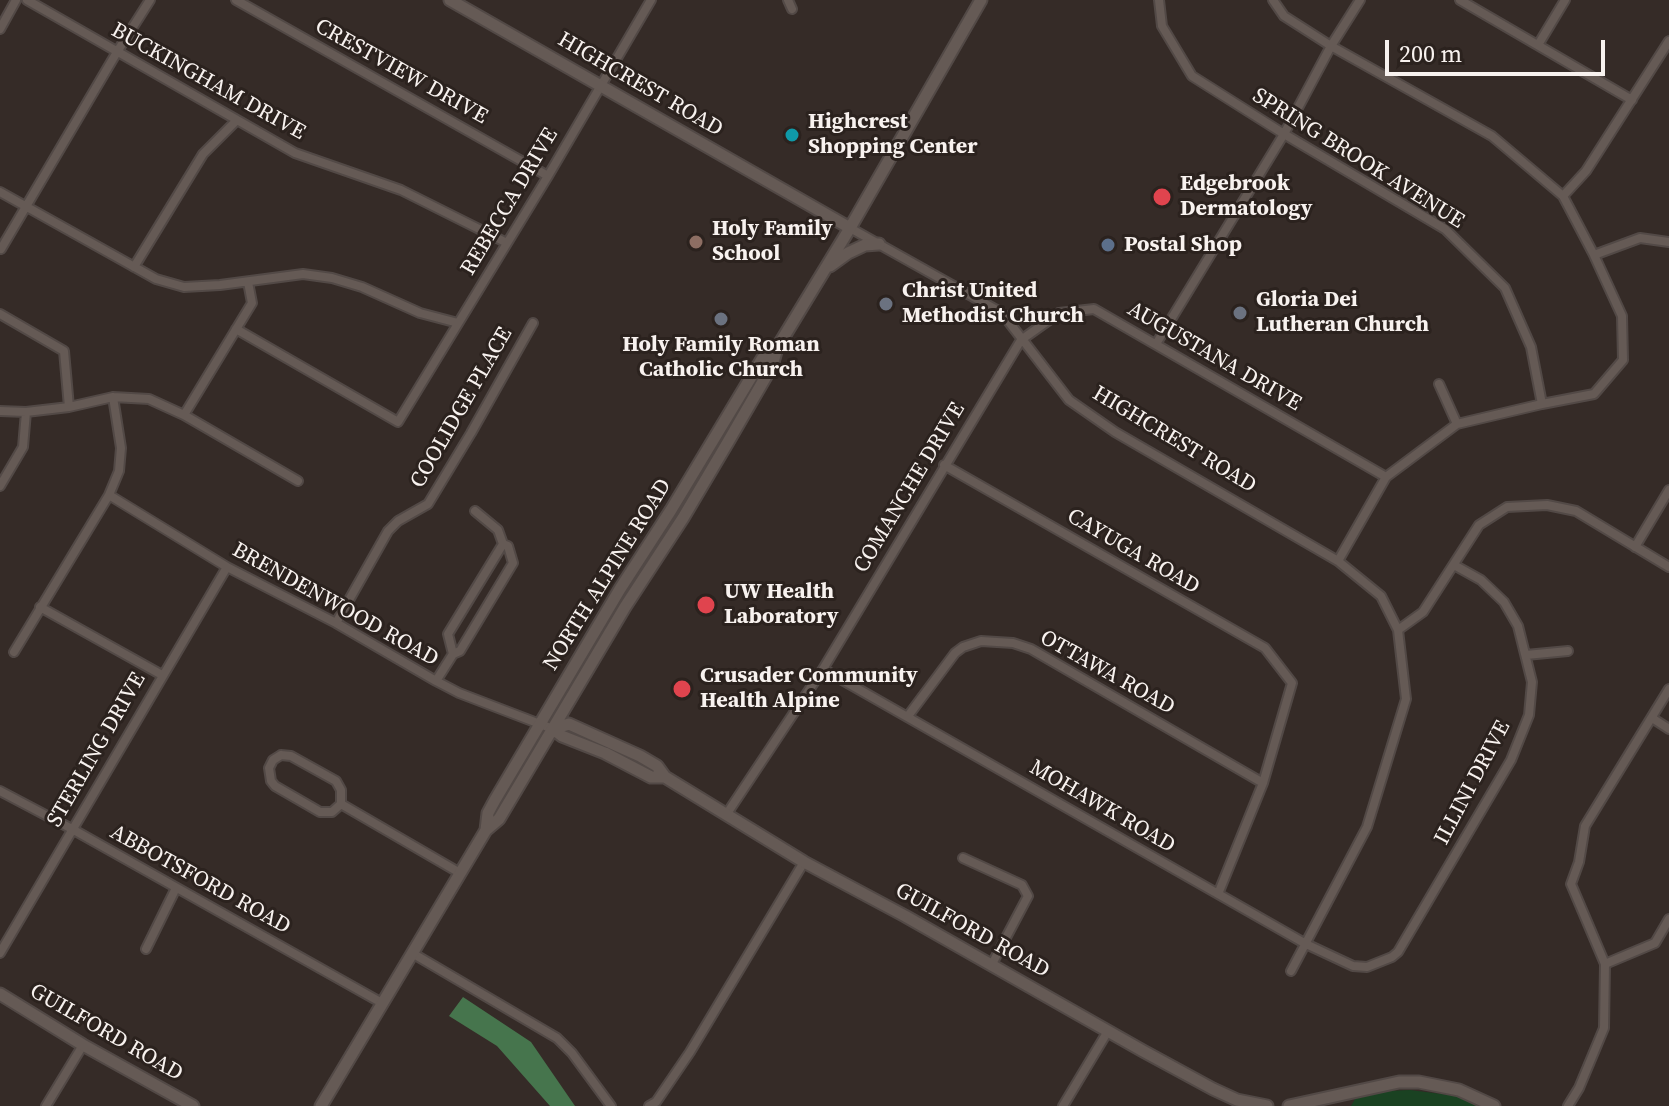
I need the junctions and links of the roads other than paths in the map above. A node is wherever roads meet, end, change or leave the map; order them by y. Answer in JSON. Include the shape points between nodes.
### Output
{"nodes":[{"id":1,"x":16,"y":0,"type":"edge"},
{"id":2,"x":27,"y":0,"type":"edge"},
{"id":3,"x":150,"y":0,"type":"edge"},
{"id":4,"x":236,"y":0,"type":"edge"},
{"id":5,"x":450,"y":0,"type":"edge"},
{"id":6,"x":651,"y":0,"type":"edge"},
{"id":7,"x":981,"y":0,"type":"edge"},
{"id":8,"x":1159,"y":0,"type":"edge"},
{"id":9,"x":1273,"y":0,"type":"edge"},
{"id":10,"x":1360,"y":0,"type":"edge"},
{"id":11,"x":1460,"y":0,"type":"edge"},
{"id":12,"x":1565,"y":0,"type":"edge"},
{"id":13,"x":0,"y":29,"type":"edge"},
{"id":14,"x":1669,"y":41,"type":"edge"},
{"id":15,"x":1538,"y":45,"type":"junction"},
{"id":16,"x":1331,"y":46,"type":"junction"},
{"id":17,"x":117,"y":52,"type":"junction"},
{"id":18,"x":601,"y":86,"type":"junction"},
{"id":19,"x":1632,"y":100,"type":"junction"},
{"id":20,"x":237,"y":120,"type":"junction"},
{"id":21,"x":1284,"y":134,"type":"junction"},
{"id":22,"x":548,"y":176,"type":"junction"},
{"id":23,"x":0,"y":192,"type":"edge"},
{"id":24,"x":1563,"y":196,"type":"junction"},
{"id":25,"x":25,"y":208,"type":"junction"},
{"id":26,"x":850,"y":228,"type":"junction"},
{"id":27,"x":1669,"y":242,"type":"edge"},
{"id":28,"x":507,"y":243,"type":"junction"},
{"id":29,"x":879,"y":244,"type":"junction"},
{"id":30,"x":1,"y":249,"type":"edge"},
{"id":31,"x":1594,"y":255,"type":"junction"},
{"id":32,"x":134,"y":267,"type":"junction"},
{"id":33,"x":824,"y":271,"type":"junction"},
{"id":34,"x":248,"y":282,"type":"junction"},
{"id":35,"x":0,"y":314,"type":"edge"},
{"id":36,"x":458,"y":323,"type":"junction"},
{"id":37,"x":533,"y":323,"type":"dead end"},
{"id":38,"x":236,"y":329,"type":"junction"},
{"id":39,"x":1021,"y":340,"type":"junction"},
{"id":40,"x":1156,"y":344,"type":"junction"},
{"id":41,"x":777,"y":348,"type":"junction"},
{"id":42,"x":1439,"y":384,"type":"dead end"},
{"id":43,"x":113,"y":397,"type":"junction"},
{"id":44,"x":1542,"y":404,"type":"junction"},
{"id":45,"x":69,"y":407,"type":"junction"},
{"id":46,"x":0,"y":411,"type":"edge"},
{"id":47,"x":26,"y":412,"type":"junction"},
{"id":48,"x":184,"y":415,"type":"junction"},
{"id":49,"x":1457,"y":424,"type":"junction"},
{"id":50,"x":944,"y":465,"type":"junction"},
{"id":51,"x":1386,"y":477,"type":"junction"},
{"id":52,"x":298,"y":481,"type":"dead end"},
{"id":53,"x":0,"y":486,"type":"edge"},
{"id":54,"x":1669,"y":490,"type":"edge"},
{"id":55,"x":109,"y":495,"type":"junction"},
{"id":56,"x":475,"y":511,"type":"dead end"},
{"id":57,"x":503,"y":544,"type":"junction"},
{"id":58,"x":1635,"y":547,"type":"junction"},
{"id":59,"x":1338,"y":561,"type":"junction"},
{"id":60,"x":1454,"y":565,"type":"junction"},
{"id":61,"x":227,"y":567,"type":"junction"},
{"id":62,"x":1669,"y":567,"type":"edge"},
{"id":63,"x":40,"y":607,"type":"junction"},
{"id":64,"x":336,"y":623,"type":"junction"},
{"id":65,"x":1398,"y":630,"type":"junction"},
{"id":66,"x":1568,"y":651,"type":"dead end"},
{"id":67,"x":14,"y":652,"type":"dead end"},
{"id":68,"x":453,"y":654,"type":"junction"},
{"id":69,"x":1526,"y":655,"type":"junction"},
{"id":70,"x":823,"y":669,"type":"junction"},
{"id":71,"x":162,"y":675,"type":"junction"},
{"id":72,"x":436,"y":681,"type":"junction"},
{"id":73,"x":1669,"y":689,"type":"edge"},
{"id":74,"x":908,"y":716,"type":"junction"},
{"id":75,"x":1652,"y":718,"type":"junction"},
{"id":76,"x":539,"y":724,"type":"junction"},
{"id":77,"x":553,"y":729,"type":"junction"},
{"id":78,"x":1669,"y":729,"type":"edge"},
{"id":79,"x":1263,"y":783,"type":"junction"},
{"id":80,"x":0,"y":791,"type":"edge"},
{"id":81,"x":341,"y":804,"type":"junction"},
{"id":82,"x":726,"y":815,"type":"junction"},
{"id":83,"x":72,"y":829,"type":"junction"},
{"id":84,"x":486,"y":830,"type":"junction"},
{"id":85,"x":963,"y":858,"type":"dead end"},
{"id":86,"x":804,"y":862,"type":"junction"},
{"id":87,"x":460,"y":873,"type":"junction"},
{"id":88,"x":176,"y":888,"type":"junction"},
{"id":89,"x":1218,"y":894,"type":"junction"},
{"id":90,"x":1669,"y":919,"type":"edge"},
{"id":91,"x":1306,"y":944,"type":"junction"},
{"id":92,"x":146,"y":949,"type":"dead end"},
{"id":93,"x":0,"y":953,"type":"edge"},
{"id":94,"x":412,"y":953,"type":"junction"},
{"id":95,"x":992,"y":964,"type":"junction"},
{"id":96,"x":1605,"y":964,"type":"junction"},
{"id":97,"x":1367,"y":967,"type":"joint"},
{"id":98,"x":1291,"y":971,"type":"dead end"},
{"id":99,"x":0,"y":994,"type":"edge"},
{"id":100,"x":382,"y":1003,"type":"junction"},
{"id":101,"x":1108,"y":1031,"type":"junction"},
{"id":102,"x":83,"y":1045,"type":"junction"},
{"id":103,"x":46,"y":1106,"type":"edge"},
{"id":104,"x":193,"y":1106,"type":"edge"},
{"id":105,"x":321,"y":1106,"type":"edge"},
{"id":106,"x":611,"y":1106,"type":"edge"},
{"id":107,"x":649,"y":1106,"type":"edge"},
{"id":108,"x":1063,"y":1106,"type":"edge"},
{"id":109,"x":1267,"y":1106,"type":"edge"},
{"id":110,"x":1289,"y":1106,"type":"edge"},
{"id":111,"x":1494,"y":1106,"type":"edge"},
{"id":112,"x":1568,"y":1106,"type":"edge"}],
"edges":[{"from":1,"to":13,"type":"street"},
{"from":2,"to":17,"type":"street","name":"BUCKINGHAM DRIVE"},
{"from":3,"to":17,"type":"street"},
{"from":4,"to":22,"type":"street","name":"CRESTVIEW DRIVE"},
{"from":5,"to":18,"type":"main road","name":"HIGHCREST ROAD"},
{"from":6,"to":18,"type":"street","name":"REBECCA DRIVE"},
{"from":7,"to":26,"type":"main road","name":"NORTH ALPINE ROAD"},
{"from":8,"to":21,"type":"street","name":"SPRING BROOK AVENUE","via":[[1162,26],[1192,76]]},
{"from":9,"to":16,"type":"street","via":[[1284,16]]},
{"from":10,"to":16,"type":"street"},
{"from":11,"to":15,"type":"street"},
{"from":12,"to":15,"type":"street"},
{"from":14,"to":19,"type":"street"},
{"from":15,"to":19,"type":"street"},
{"from":16,"to":21,"type":"street"},
{"from":16,"to":24,"type":"street","via":[[1492,136]]},
{"from":17,"to":20,"type":"street","name":"BUCKINGHAM DRIVE"},
{"from":17,"to":25,"type":"street"},
{"from":18,"to":22,"type":"street","name":"REBECCA DRIVE"},
{"from":18,"to":26,"type":"main road","name":"HIGHCREST ROAD"},
{"from":19,"to":24,"type":"street","via":[[1586,171]]},
{"from":20,"to":28,"type":"street","name":"BUCKINGHAM DRIVE","via":[[295,153],[401,190]]},
{"from":20,"to":32,"type":"street","via":[[203,154]]},
{"from":21,"to":40,"type":"street"},
{"from":21,"to":44,"type":"street","name":"SPRING BROOK AVENUE","via":[[1445,229],[1505,288],[1531,347]]},
{"from":22,"to":28,"type":"street","name":"REBECCA DRIVE"},
{"from":23,"to":25,"type":"street"},
{"from":24,"to":31,"type":"street"},
{"from":25,"to":30,"type":"street"},
{"from":25,"to":32,"type":"street"},
{"from":26,"to":29,"type":"street","name":"HIGHCREST ROAD"},
{"from":26,"to":33,"type":"main road","name":"NORTH ALPINE ROAD"},
{"from":27,"to":31,"type":"street","via":[[1640,238]]},
{"from":28,"to":36,"type":"street","name":"REBECCA DRIVE"},
{"from":29,"to":33,"type":"main road","via":[[848,253]]},
{"from":29,"to":39,"type":"street","name":"HIGHCREST ROAD","via":[[1002,313]]},
{"from":31,"to":44,"type":"street","via":[[1622,316],[1623,360],[1594,394]]},
{"from":32,"to":34,"type":"street","via":[[184,287]]},
{"from":33,"to":41,"type":"main road","name":"NORTH ALPINE ROAD"},
{"from":34,"to":36,"type":"street","via":[[303,274],[332,278]]},
{"from":34,"to":38,"type":"street","via":[[252,303]]},
{"from":35,"to":45,"type":"street","via":[[64,351]]},
{"from":36,"to":38,"type":"street","name":"REBECCA DRIVE","via":[[398,422]]},
{"from":37,"to":64,"type":"street","name":"COOLIDGE PLACE","via":[[428,504],[388,531]]},
{"from":38,"to":48,"type":"street"},
{"from":39,"to":40,"type":"street","name":"AUGUSTANA DRIVE","via":[[1059,313],[1094,309]]},
{"from":39,"to":50,"type":"street","name":"COMANCHE DRIVE"},
{"from":39,"to":59,"type":"street","name":"HIGHCREST ROAD","via":[[1069,400],[1103,424]]},
{"from":40,"to":51,"type":"street","name":"AUGUSTANA DRIVE"},
{"from":41,"to":76,"type":"main road","name":"NORTH ALPINE ROAD","via":[[762,359]]},
{"from":41,"to":77,"type":"main road","name":"NORTH ALPINE ROAD","via":[[723,452]]},
{"from":42,"to":49,"type":"street"},
{"from":43,"to":45,"type":"street"},
{"from":43,"to":48,"type":"street","via":[[149,399]]},
{"from":43,"to":55,"type":"street","via":[[121,448]]},
{"from":44,"to":49,"type":"street"},
{"from":45,"to":47,"type":"street"},
{"from":46,"to":47,"type":"street"},
{"from":47,"to":53,"type":"street","via":[[23,447]]},
{"from":48,"to":52,"type":"street"},
{"from":49,"to":51,"type":"street"},
{"from":50,"to":70,"type":"street","name":"COMANCHE DRIVE"},
{"from":50,"to":79,"type":"street","name":"CAYUGA ROAD","via":[[1265,648],[1292,683]]},
{"from":51,"to":59,"type":"street"},
{"from":54,"to":58,"type":"street"},
{"from":55,"to":61,"type":"street","name":"BRENDENWOOD ROAD"},
{"from":55,"to":63,"type":"street"},
{"from":56,"to":57,"type":"street","via":[[498,530]]},
{"from":57,"to":68,"type":"street","via":[[448,634]]},
{"from":57,"to":68,"type":"street","via":[[513,563],[460,651]]},
{"from":58,"to":60,"type":"street","via":[[1576,511],[1547,505],[1507,507],[1479,525]]},
{"from":58,"to":62,"type":"street"},
{"from":59,"to":65,"type":"street","name":"HIGHCREST ROAD","via":[[1381,596]]},
{"from":60,"to":65,"type":"street","via":[[1423,612]]},
{"from":60,"to":69,"type":"street","name":"ILLINI DRIVE","via":[[1481,580],[1504,602]]},
{"from":61,"to":64,"type":"street","name":"BRENDENWOOD ROAD"},
{"from":61,"to":71,"type":"street","name":"STERLING DRIVE"},
{"from":63,"to":67,"type":"street"},
{"from":63,"to":71,"type":"street"},
{"from":64,"to":72,"type":"street","name":"BRENDENWOOD ROAD"},
{"from":65,"to":91,"type":"street","name":"HIGHCREST ROAD","via":[[1406,699],[1367,827]]},
{"from":66,"to":69,"type":"street"},
{"from":68,"to":72,"type":"street"},
{"from":69,"to":97,"type":"street","name":"ILLINI DRIVE","via":[[1532,682],[1529,715],[1511,760],[1398,952]]},
{"from":70,"to":74,"type":"street","name":"MOHAWK ROAD"},
{"from":70,"to":82,"type":"street","name":"COMANCHE DRIVE"},
{"from":71,"to":83,"type":"street","name":"STERLING DRIVE"},
{"from":72,"to":76,"type":"street","name":"BRENDENWOOD ROAD"},
{"from":73,"to":75,"type":"street"},
{"from":74,"to":79,"type":"street","name":"OTTAWA ROAD","via":[[963,647],[981,641],[1013,643]]},
{"from":74,"to":89,"type":"street","name":"MOHAWK ROAD"},
{"from":75,"to":78,"type":"street"},
{"from":75,"to":96,"type":"street","via":[[1585,826],[1571,884]]},
{"from":76,"to":77,"type":"street","name":"BRENDENWOOD ROAD"},
{"from":76,"to":84,"type":"main road","name":"NORTH ALPINE ROAD","via":[[488,813]]},
{"from":77,"to":82,"type":"main road","name":"GUILFORD ROAD","via":[[651,777],[665,777]]},
{"from":77,"to":84,"type":"main road","name":"NORTH ALPINE ROAD","via":[[499,819]]},
{"from":79,"to":89,"type":"street"},
{"from":80,"to":83,"type":"street","name":"ABBOTSFORD ROAD"},
{"from":81,"to":81,"type":"street","via":[[336,781],[291,756],[273,760],[268,773],[275,786],[320,812],[332,812]]},
{"from":81,"to":87,"type":"street"},
{"from":82,"to":86,"type":"main road","name":"GUILFORD ROAD"},
{"from":83,"to":88,"type":"street","name":"ABBOTSFORD ROAD"},
{"from":83,"to":93,"type":"street","name":"STERLING DRIVE"},
{"from":84,"to":87,"type":"main road","name":"NORTH ALPINE ROAD"},
{"from":85,"to":95,"type":"street","via":[[1022,885],[1028,896]]},
{"from":86,"to":95,"type":"main road","name":"GUILFORD ROAD"},
{"from":86,"to":107,"type":"street","via":[[690,1052]]},
{"from":87,"to":94,"type":"main road","name":"NORTH ALPINE ROAD"},
{"from":88,"to":92,"type":"street"},
{"from":88,"to":100,"type":"street","name":"ABBOTSFORD ROAD"},
{"from":89,"to":91,"type":"street","name":"MOHAWK ROAD"},
{"from":90,"to":96,"type":"street","via":[[1655,943]]},
{"from":91,"to":97,"type":"street","name":"MOHAWK ROAD","via":[[1353,966]]},
{"from":91,"to":98,"type":"street","name":"HIGHCREST ROAD"},
{"from":94,"to":100,"type":"main road","name":"NORTH ALPINE ROAD"},
{"from":94,"to":106,"type":"street","via":[[557,1038]]},
{"from":95,"to":101,"type":"main road","name":"GUILFORD ROAD"},
{"from":96,"to":112,"type":"street","via":[[1604,1028]]},
{"from":99,"to":102,"type":"main road","name":"GUILFORD ROAD"},
{"from":100,"to":105,"type":"main road","name":"NORTH ALPINE ROAD"},
{"from":101,"to":108,"type":"street"},
{"from":101,"to":109,"type":"main road","name":"GUILFORD ROAD","via":[[1213,1089]]},
{"from":102,"to":103,"type":"street"},
{"from":102,"to":104,"type":"main road","name":"GUILFORD ROAD"},
{"from":110,"to":111,"type":"main road","via":[[1399,1082],[1459,1090]]}]}
